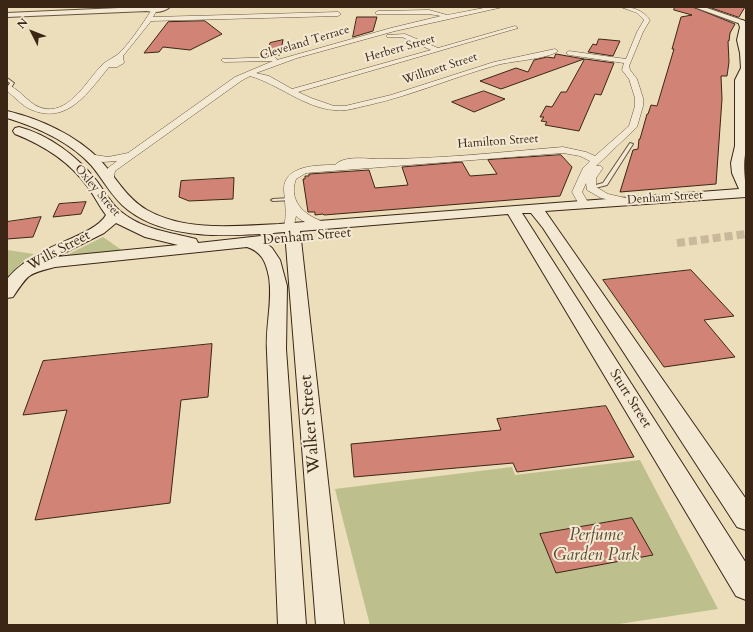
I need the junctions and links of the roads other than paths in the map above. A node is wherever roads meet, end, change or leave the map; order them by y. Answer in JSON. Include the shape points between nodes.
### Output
{"nodes":[{"id":1,"x":109,"y":7,"type":"edge"},
{"id":2,"x":174,"y":7,"type":"edge"},
{"id":3,"x":500,"y":7,"type":"edge"},
{"id":4,"x":624,"y":7,"type":"edge"},
{"id":5,"x":628,"y":7,"type":"edge"},
{"id":6,"x":696,"y":7,"type":"edge"},
{"id":7,"x":708,"y":7,"type":"edge"},
{"id":8,"x":166,"y":8,"type":"edge"},
{"id":9,"x":148,"y":9,"type":"edge"},
{"id":10,"x":640,"y":9,"type":"edge"},
{"id":11,"x":7,"y":11,"type":"edge"},
{"id":12,"x":378,"y":13,"type":"dead end"},
{"id":13,"x":338,"y":14,"type":"dead end"},
{"id":14,"x":7,"y":15,"type":"edge"},
{"id":15,"x":448,"y":16,"type":"junction"},
{"id":16,"x":149,"y":19,"type":"junction"},
{"id":17,"x":743,"y":20,"type":"edge"},
{"id":18,"x":515,"y":28,"type":"dead end"},
{"id":19,"x":356,"y":40,"type":"junction"},
{"id":20,"x":438,"y":50,"type":"junction"},
{"id":21,"x":555,"y":50,"type":"dead end"},
{"id":22,"x":746,"y":52,"type":"edge"},
{"id":23,"x":569,"y":53,"type":"dead end"},
{"id":24,"x":296,"y":57,"type":"junction"},
{"id":25,"x":224,"y":60,"type":"dead end"},
{"id":26,"x":627,"y":61,"type":"junction"},
{"id":27,"x":746,"y":69,"type":"edge"},
{"id":28,"x":249,"y":74,"type":"junction"},
{"id":29,"x":7,"y":79,"type":"edge"},
{"id":30,"x":8,"y":88,"type":"edge"},
{"id":31,"x":292,"y":91,"type":"junction"},
{"id":32,"x":7,"y":114,"type":"edge"},
{"id":33,"x":7,"y":126,"type":"edge"},
{"id":34,"x":631,"y":144,"type":"dead end"},
{"id":35,"x":137,"y":150,"type":"junction"},
{"id":36,"x":89,"y":157,"type":"junction"},
{"id":37,"x":596,"y":160,"type":"junction"},
{"id":38,"x":296,"y":173,"type":"joint"},
{"id":39,"x":110,"y":180,"type":"junction"},
{"id":40,"x":579,"y":186,"type":"junction"},
{"id":41,"x":590,"y":188,"type":"junction"},
{"id":42,"x":746,"y":189,"type":"edge"},
{"id":43,"x":746,"y":194,"type":"edge"},
{"id":44,"x":273,"y":200,"type":"dead end"},
{"id":45,"x":291,"y":201,"type":"junction"},
{"id":46,"x":626,"y":201,"type":"junction"},
{"id":47,"x":746,"y":201,"type":"edge"},
{"id":48,"x":588,"y":209,"type":"junction"},
{"id":49,"x":114,"y":214,"type":"junction"},
{"id":50,"x":528,"y":215,"type":"junction"},
{"id":51,"x":324,"y":225,"type":"junction"},
{"id":52,"x":189,"y":228,"type":"joint"},
{"id":53,"x":287,"y":233,"type":"junction"},
{"id":54,"x":242,"y":243,"type":"junction"},
{"id":55,"x":24,"y":270,"type":"junction"},
{"id":56,"x":280,"y":287,"type":"junction"},
{"id":57,"x":7,"y":293,"type":"edge"},
{"id":58,"x":746,"y":519,"type":"edge"},
{"id":59,"x":746,"y":587,"type":"edge"},
{"id":60,"x":292,"y":625,"type":"edge"},
{"id":61,"x":330,"y":625,"type":"edge"}],
"edges":[{"from":1,"to":11,"type":"street"},
{"from":2,"to":8,"type":"street"},
{"from":3,"to":15,"type":"street","name":"Cleveland Terrace"},
{"from":4,"to":10,"type":"street"},
{"from":5,"to":10,"type":"street"},
{"from":6,"to":17,"type":"street"},
{"from":7,"to":17,"type":"street"},
{"from":8,"to":9,"type":"street"},
{"from":9,"to":14,"type":"street"},
{"from":9,"to":16,"type":"street"},
{"from":10,"to":26,"type":"street","via":[[646,22]]},
{"from":12,"to":15,"type":"street","via":[[429,12]]},
{"from":13,"to":16,"type":"street"},
{"from":15,"to":19,"type":"street","name":"Cleveland Terrace"},
{"from":16,"to":30,"type":"street","via":[[120,56],[122,62],[107,64],[65,108],[54,111],[34,108]]},
{"from":17,"to":22,"type":"main road","via":[[741,40]]},
{"from":18,"to":20,"type":"street","name":"Herbert Street"},
{"from":19,"to":20,"type":"street","via":[[400,35]]},
{"from":19,"to":24,"type":"street","name":"Cleveland Terrace"},
{"from":20,"to":31,"type":"street","name":"Herbert Street"},
{"from":21,"to":31,"type":"street","name":"Willmett Street","via":[[496,63],[351,108],[333,108],[308,100]]},
{"from":22,"to":27,"type":"main road"},
{"from":23,"to":26,"type":"street"},
{"from":24,"to":25,"type":"street"},
{"from":24,"to":28,"type":"street","name":"Cleveland Terrace"},
{"from":26,"to":37,"type":"street","via":[[626,70],[633,79],[639,98],[634,123],[630,131]]},
{"from":27,"to":42,"type":"main road","via":[[740,80],[741,146],[738,153],[738,176]]},
{"from":28,"to":31,"type":"street","name":"Willmett Street","via":[[263,77]]},
{"from":28,"to":35,"type":"street","name":"Cleveland Terrace","via":[[238,79]]},
{"from":29,"to":30,"type":"lane","via":[[12,83]]},
{"from":32,"to":36,"type":"main road","name":"Oxley Street","via":[[52,132]]},
{"from":33,"to":49,"type":"main road","name":"Oxley Street","via":[[36,138],[73,162],[91,181]]},
{"from":34,"to":41,"type":"lane","via":[[605,184]]},
{"from":35,"to":36,"type":"street","name":"Cleveland Terrace","via":[[109,160]]},
{"from":35,"to":39,"type":"street","name":"Cleveland Terrace","via":[[111,170]]},
{"from":36,"to":39,"type":"main road","name":"Oxley Street"},
{"from":37,"to":38,"type":"street","name":"Hamilton Street","via":[[563,150],[310,169]]},
{"from":37,"to":40,"type":"street","via":[[588,168]]},
{"from":37,"to":41,"type":"street","via":[[599,166],[591,178]]},
{"from":38,"to":45,"type":"street","name":"Walker Street","via":[[289,183]]},
{"from":39,"to":52,"type":"main road","name":"Oxley Street","via":[[127,203],[141,212],[160,221]]},
{"from":40,"to":41,"type":"street"},
{"from":40,"to":48,"type":"street","via":[[577,194]]},
{"from":41,"to":46,"type":"street"},
{"from":43,"to":46,"type":"main road","name":"Denham Street"},
{"from":44,"to":45,"type":"lane"},
{"from":45,"to":51,"type":"street","via":[[306,219]]},
{"from":45,"to":53,"type":"street","name":"Walker Street"},
{"from":46,"to":48,"type":"main road","name":"Denham Street"},
{"from":47,"to":48,"type":"main road","name":"Denham Street"},
{"from":48,"to":50,"type":"main road","name":"Denham Street"},
{"from":49,"to":54,"type":"main road","name":"Oxley Street","via":[[136,228],[168,238],[202,243]]},
{"from":49,"to":55,"type":"main road","name":"Wills Street","via":[[106,226]]},
{"from":50,"to":51,"type":"main road","name":"Denham Street"},
{"from":50,"to":53,"type":"main road","name":"Denham Street"},
{"from":50,"to":58,"type":"main road","name":"Sturt Street"},
{"from":50,"to":59,"type":"main road","name":"Sturt Street"},
{"from":51,"to":53,"type":"main road","name":"Denham Street"},
{"from":52,"to":53,"type":"main road","name":"Denham Street"},
{"from":53,"to":54,"type":"main road","name":"Denham Street"},
{"from":53,"to":56,"type":"main road"},
{"from":53,"to":61,"type":"main road","name":"Walker Street"},
{"from":54,"to":55,"type":"main road","name":"Denham Street","via":[[61,261]]},
{"from":54,"to":56,"type":"main road","name":"Walker Street","via":[[255,244],[266,250],[275,265]]},
{"from":55,"to":57,"type":"main road","name":"Wills Street","via":[[14,280]]},
{"from":56,"to":60,"type":"main road","name":"Walker Street","via":[[276,337]]}]}
